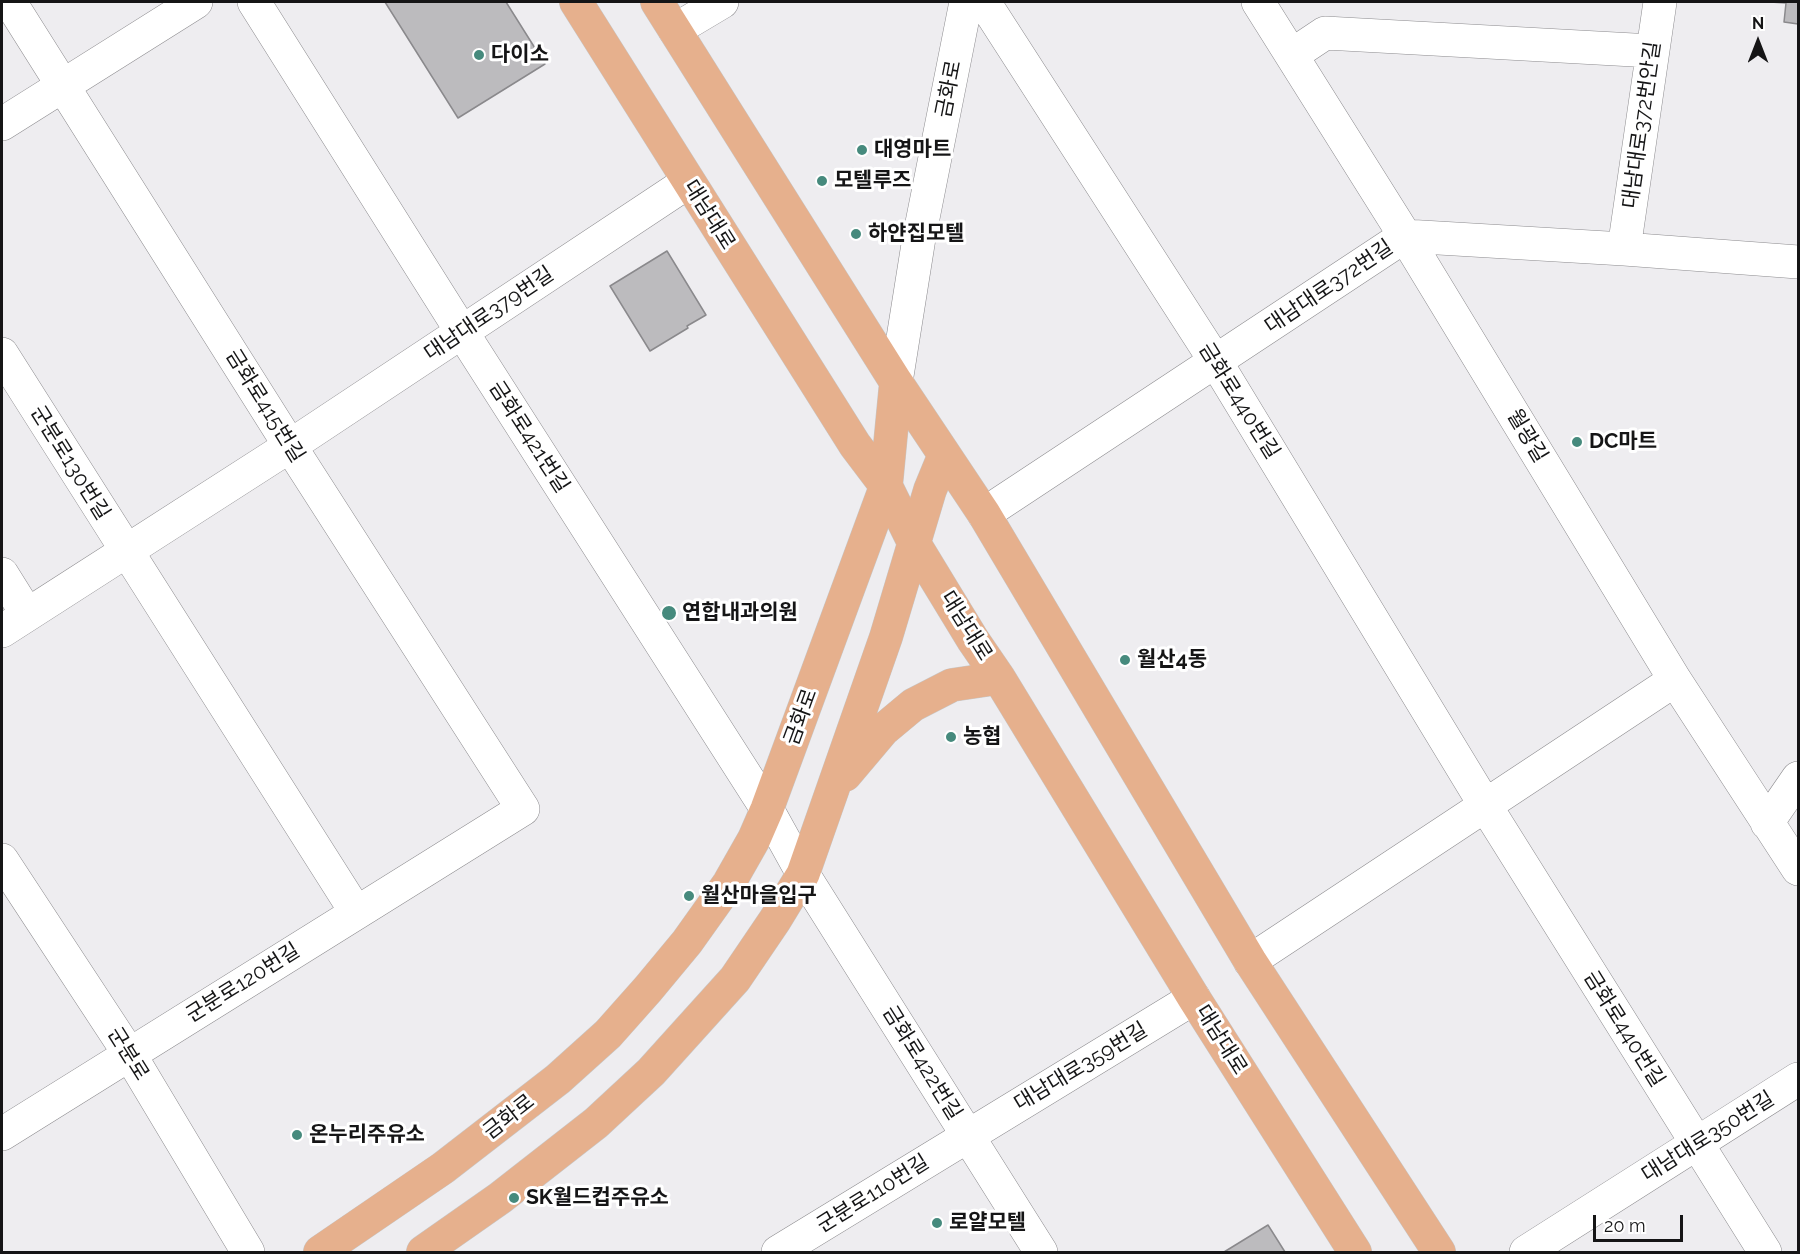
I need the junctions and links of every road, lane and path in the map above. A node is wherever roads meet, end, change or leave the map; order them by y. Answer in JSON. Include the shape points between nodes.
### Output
{"nodes":[{"id":1,"x":10,"y":2,"type":"edge"},
{"id":2,"x":196,"y":2,"type":"edge"},
{"id":3,"x":254,"y":2,"type":"edge"},
{"id":4,"x":576,"y":2,"type":"edge"},
{"id":5,"x":657,"y":2,"type":"edge"},
{"id":6,"x":722,"y":2,"type":"edge"},
{"id":7,"x":966,"y":2,"type":"edge"},
{"id":8,"x":984,"y":2,"type":"edge"},
{"id":9,"x":1258,"y":2,"type":"edge"},
{"id":10,"x":1660,"y":2,"type":"edge"},
{"id":11,"x":675,"y":30,"type":"junction"},
{"id":12,"x":1652,"y":51,"type":"junction"},
{"id":13,"x":1292,"y":55,"type":"junction"},
{"id":14,"x":63,"y":86,"type":"junction"},
{"id":15,"x":2,"y":124,"type":"edge"},
{"id":16,"x":688,"y":182,"type":"junction"},
{"id":17,"x":1405,"y":236,"type":"junction"},
{"id":18,"x":1624,"y":249,"type":"junction"},
{"id":19,"x":1798,"y":262,"type":"edge"},
{"id":20,"x":462,"y":332,"type":"junction"},
{"id":21,"x":1216,"y":362,"type":"junction"},
{"id":22,"x":8,"y":364,"type":"edge"},
{"id":23,"x":896,"y":382,"type":"junction"},
{"id":24,"x":290,"y":446,"type":"junction"},
{"id":25,"x":944,"y":456,"type":"junction"},
{"id":26,"x":886,"y":486,"type":"junction"},
{"id":27,"x":984,"y":514,"type":"junction"},
{"id":28,"x":914,"y":543,"type":"junction"},
{"id":29,"x":126,"y":550,"type":"junction"},
{"id":30,"x":2,"y":574,"type":"edge"},
{"id":31,"x":14,"y":623,"type":"edge"},
{"id":32,"x":999,"y":678,"type":"junction"},
{"id":33,"x":1675,"y":680,"type":"junction"},
{"id":34,"x":1798,"y":778,"type":"edge"},
{"id":35,"x":832,"y":790,"type":"junction"},
{"id":36,"x":1485,"y":805,"type":"junction"},
{"id":37,"x":523,"y":809,"type":"joint"},
{"id":38,"x":767,"y":809,"type":"junction"},
{"id":39,"x":1767,"y":823,"type":"junction"},
{"id":40,"x":2,"y":860,"type":"edge"},
{"id":41,"x":1798,"y":869,"type":"edge"},
{"id":42,"x":803,"y":874,"type":"junction"},
{"id":43,"x":356,"y":912,"type":"junction"},
{"id":44,"x":1250,"y":961,"type":"junction"},
{"id":45,"x":1194,"y":998,"type":"junction"},
{"id":46,"x":130,"y":1055,"type":"junction"},
{"id":47,"x":1798,"y":1079,"type":"edge"},
{"id":48,"x":2,"y":1134,"type":"edge"},
{"id":49,"x":968,"y":1136,"type":"junction"},
{"id":50,"x":1696,"y":1144,"type":"junction"},
{"id":51,"x":248,"y":1252,"type":"edge"},
{"id":52,"x":320,"y":1252,"type":"edge"},
{"id":53,"x":423,"y":1252,"type":"edge"},
{"id":54,"x":778,"y":1252,"type":"edge"},
{"id":55,"x":1041,"y":1252,"type":"edge"},
{"id":56,"x":1355,"y":1252,"type":"edge"},
{"id":57,"x":1439,"y":1252,"type":"edge"},
{"id":58,"x":1526,"y":1252,"type":"edge"},
{"id":59,"x":1765,"y":1252,"type":"edge"}],
"edges":[{"from":1,"to":14,"type":"street","name":"금화로415번길"},
{"from":2,"to":14,"type":"street"},
{"from":3,"to":20,"type":"street","name":"금화로421번길"},
{"from":4,"to":16,"type":"main road","name":"대남대로"},
{"from":5,"to":11,"type":"main road"},
{"from":6,"to":11,"type":"street"},
{"from":7,"to":23,"type":"street","name":"금화로"},
{"from":8,"to":21,"type":"street","name":"금화로440번길"},
{"from":9,"to":13,"type":"street","name":"월광길"},
{"from":10,"to":12,"type":"street","name":"대남대로372번안길"},
{"from":11,"to":23,"type":"main road"},
{"from":12,"to":13,"type":"street","via":[[1325,33]]},
{"from":12,"to":18,"type":"street","name":"대남대로372번안길"},
{"from":13,"to":17,"type":"street","name":"월광길"},
{"from":14,"to":15,"type":"street"},
{"from":14,"to":24,"type":"street","name":"금화로415번길"},
{"from":16,"to":20,"type":"street","name":"대남대로379번길"},
{"from":16,"to":26,"type":"main road","name":"대남대로","via":[[855,445]]},
{"from":17,"to":18,"type":"street","name":"대남대로372번길"},
{"from":17,"to":21,"type":"street","name":"대남대로372번길"},
{"from":17,"to":33,"type":"street","name":"월광길"},
{"from":18,"to":19,"type":"street","name":"대남대로372번길"},
{"from":20,"to":24,"type":"street","name":"대남대로379번길"},
{"from":20,"to":38,"type":"street","name":"금화로421번길"},
{"from":21,"to":27,"type":"street","name":"대남대로372번길"},
{"from":21,"to":36,"type":"street","name":"금화로440번길"},
{"from":22,"to":29,"type":"street","name":"군분로130번길"},
{"from":23,"to":25,"type":"main road"},
{"from":23,"to":26,"type":"main road","name":"금화로"},
{"from":24,"to":29,"type":"street"},
{"from":24,"to":37,"type":"street","name":"금화로415번길"},
{"from":25,"to":27,"type":"main road"},
{"from":25,"to":28,"type":"main road"},
{"from":26,"to":28,"type":"main road","name":"대남대로"},
{"from":26,"to":38,"type":"main road","name":"금화로"},
{"from":27,"to":44,"type":"main road"},
{"from":28,"to":32,"type":"main road","name":"대남대로"},
{"from":28,"to":35,"type":"main road","via":[[886,637]]},
{"from":29,"to":31,"type":"street"},
{"from":29,"to":43,"type":"street","name":"군분로130번길"},
{"from":30,"to":31,"type":"street"},
{"from":32,"to":35,"type":"main road","via":[[952,685],[913,705],[883,730]]},
{"from":32,"to":45,"type":"main road","name":"대남대로"},
{"from":33,"to":36,"type":"street"},
{"from":33,"to":39,"type":"street","name":"월광길"},
{"from":34,"to":39,"type":"street"},
{"from":35,"to":42,"type":"main road"},
{"from":36,"to":44,"type":"street"},
{"from":36,"to":50,"type":"street","name":"금화로440번길"},
{"from":37,"to":43,"type":"street","name":"군분로120번길"},
{"from":38,"to":42,"type":"street","name":"금화로421번길"},
{"from":38,"to":52,"type":"main road","name":"금화로","via":[[729,883],[687,942],[608,1034],[558,1079],[443,1168]]},
{"from":39,"to":41,"type":"street","name":"월광길"},
{"from":40,"to":46,"type":"street","name":"군분로"},
{"from":42,"to":49,"type":"street","name":"금화로422번길"},
{"from":42,"to":53,"type":"main road","via":[[735,979],[651,1072],[596,1123]]},
{"from":43,"to":46,"type":"street","name":"군분로120번길"},
{"from":44,"to":57,"type":"main road"},
{"from":45,"to":49,"type":"street","name":"대남대로359번길"},
{"from":45,"to":56,"type":"main road","name":"대남대로"},
{"from":46,"to":48,"type":"street","name":"군분로120번길"},
{"from":46,"to":51,"type":"street","name":"군분로"},
{"from":47,"to":50,"type":"street","name":"대남대로350번길"},
{"from":49,"to":54,"type":"street","name":"군분로110번길"},
{"from":49,"to":55,"type":"street","name":"금화로422번길"},
{"from":50,"to":58,"type":"street","name":"대남대로350번길"},
{"from":50,"to":59,"type":"street","name":"금화로440번길"}]}
